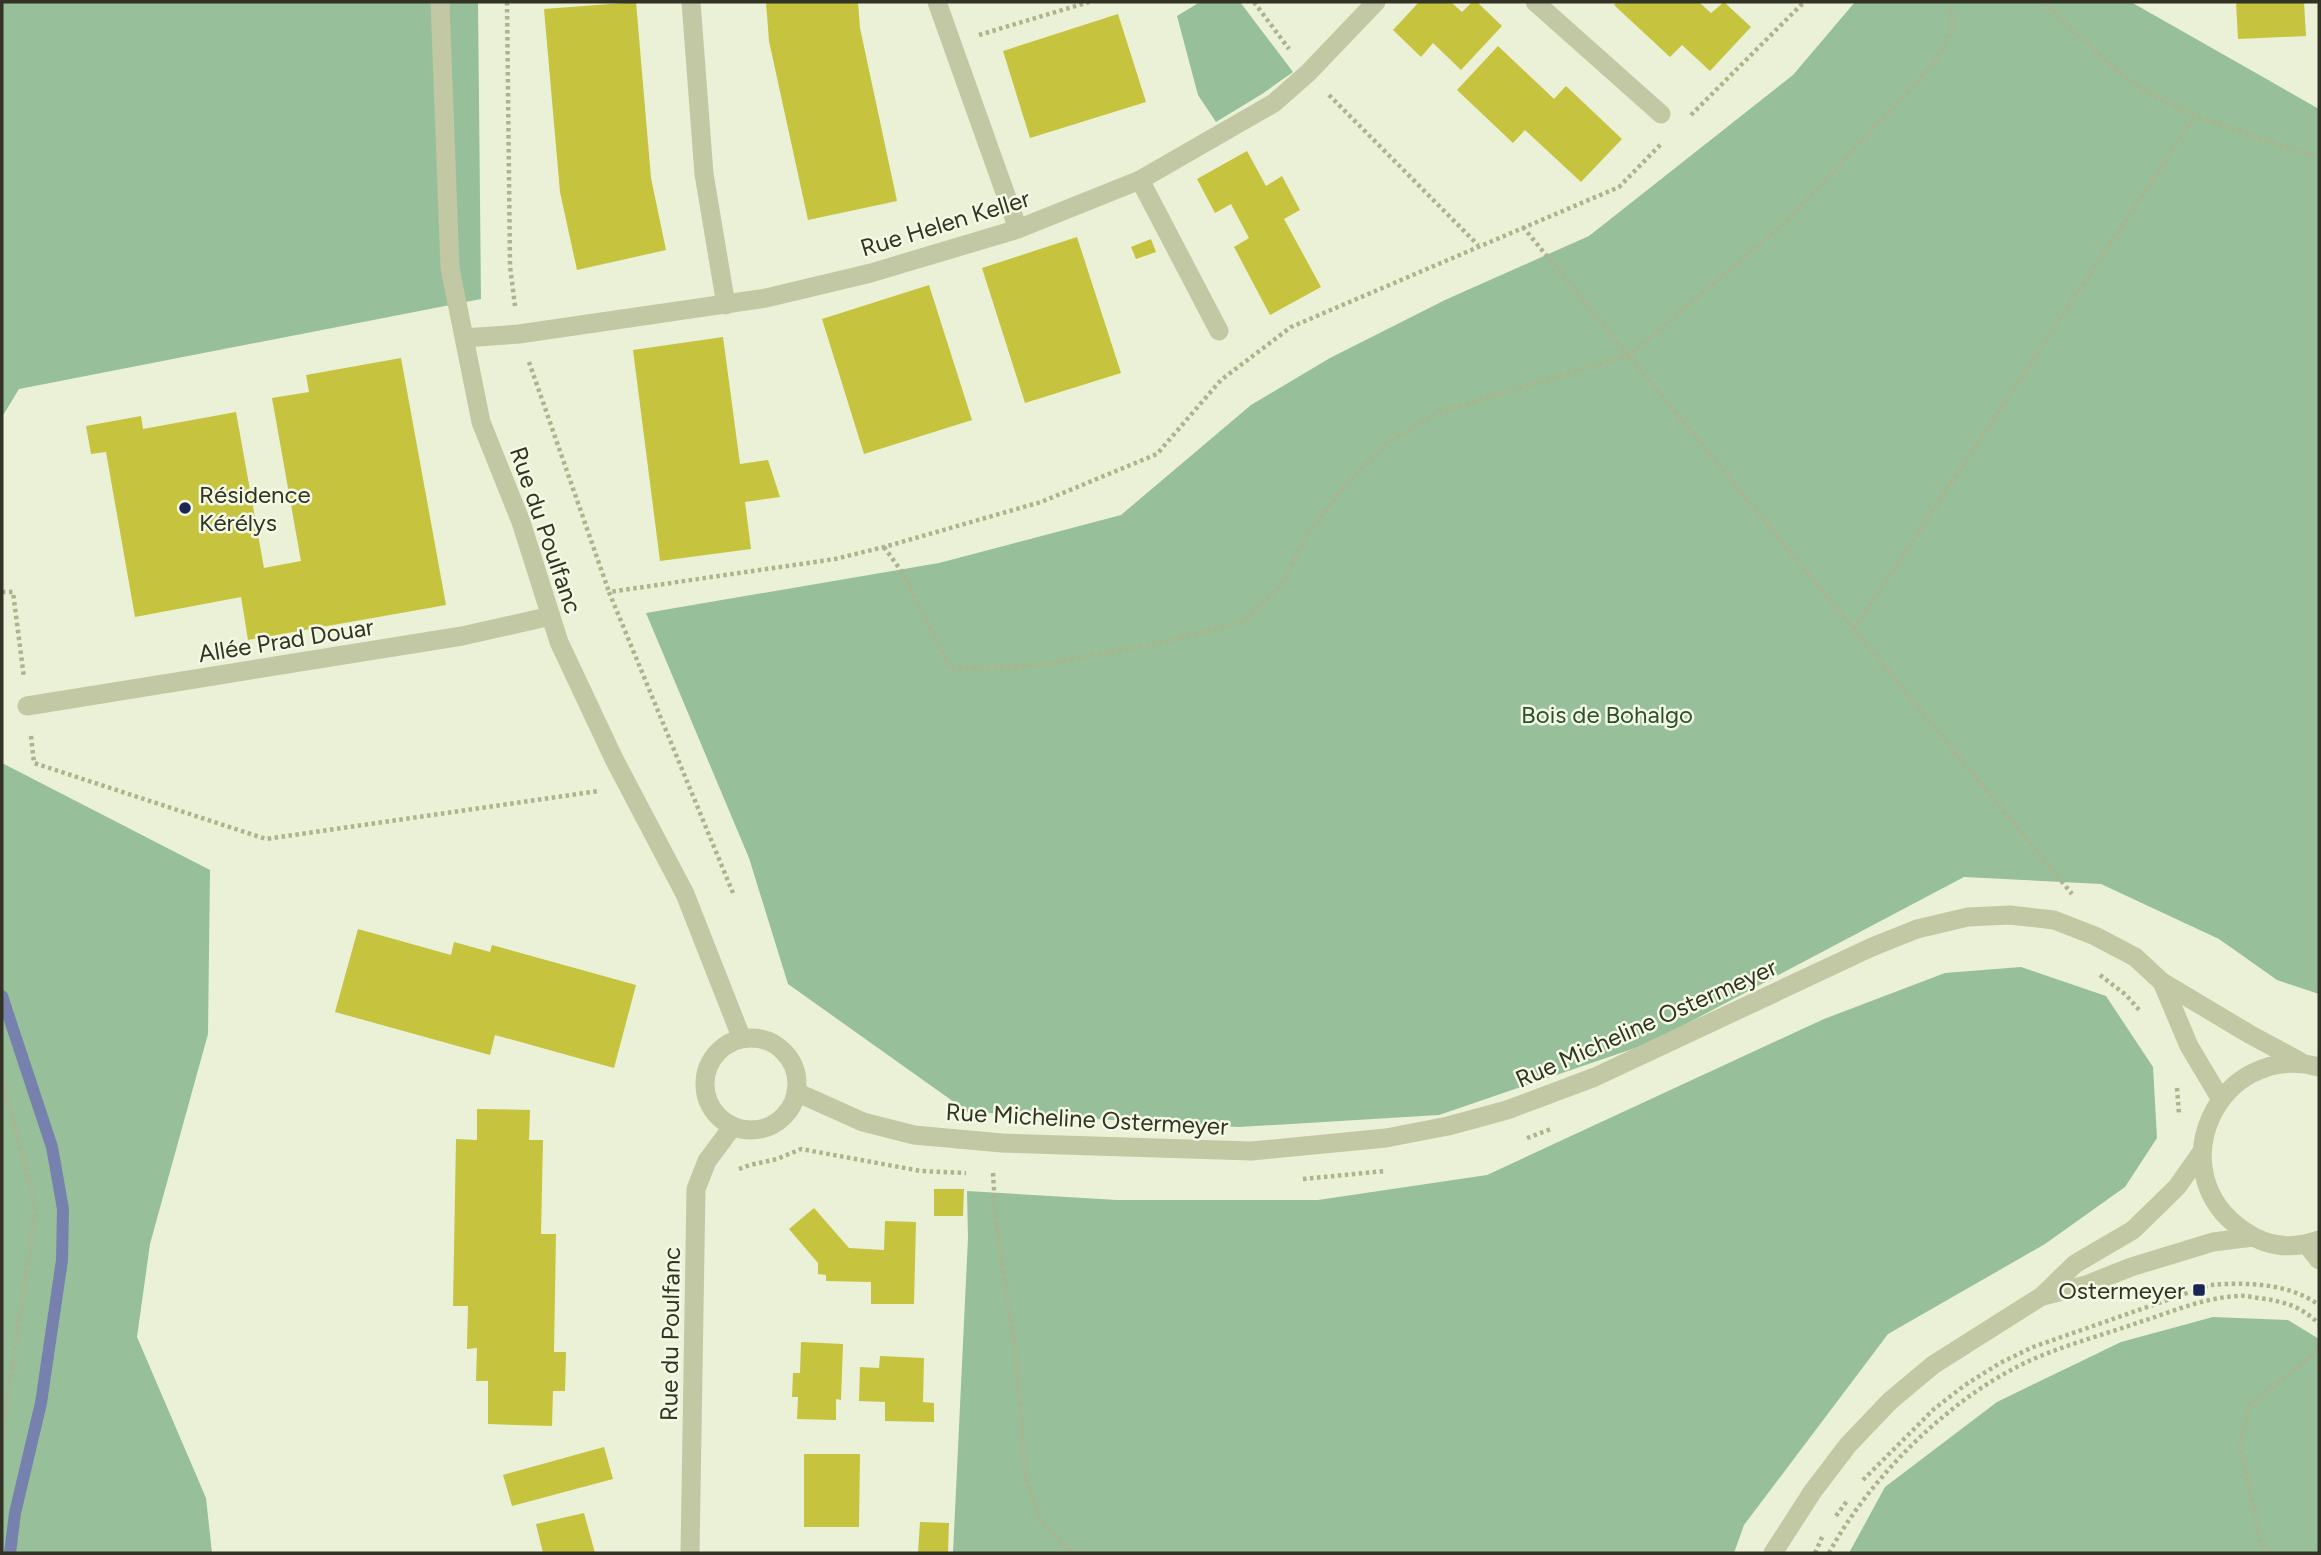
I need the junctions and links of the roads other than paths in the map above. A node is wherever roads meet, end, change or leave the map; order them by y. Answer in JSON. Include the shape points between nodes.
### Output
{"nodes":[{"id":1,"x":440,"y":2,"type":"edge"},
{"id":2,"x":691,"y":2,"type":"edge"},
{"id":3,"x":937,"y":2,"type":"edge"},
{"id":4,"x":1376,"y":2,"type":"edge"},
{"id":5,"x":1535,"y":2,"type":"edge"},
{"id":6,"x":1661,"y":114,"type":"dead end"},
{"id":7,"x":1140,"y":180,"type":"junction"},
{"id":8,"x":1018,"y":229,"type":"junction"},
{"id":9,"x":726,"y":305,"type":"junction"},
{"id":10,"x":1219,"y":331,"type":"dead end"},
{"id":11,"x":464,"y":338,"type":"junction"},
{"id":12,"x":551,"y":616,"type":"junction"},
{"id":13,"x":27,"y":706,"type":"road end"},
{"id":14,"x":2162,"y":982,"type":"junction"},
{"id":15,"x":741,"y":1039,"type":"junction"},
{"id":16,"x":2310,"y":1064,"type":"edge"},
{"id":17,"x":796,"y":1092,"type":"junction"},
{"id":18,"x":2221,"y":1098,"type":"junction"},
{"id":19,"x":733,"y":1126,"type":"junction"},
{"id":20,"x":2201,"y":1153,"type":"junction"},
{"id":21,"x":2253,"y":1237,"type":"junction"},
{"id":22,"x":2315,"y":1248,"type":"edge"},
{"id":23,"x":2042,"y":1296,"type":"junction"},
{"id":24,"x":690,"y":1553,"type":"edge"},
{"id":25,"x":1773,"y":1553,"type":"edge"}],
"edges":[{"from":1,"to":11,"type":"street","name":"Rue du Poulfanc","via":[[450,268]]},
{"from":2,"to":9,"type":"street","via":[[704,174]]},
{"from":3,"to":8,"type":"street"},
{"from":4,"to":7,"type":"street","name":"Rue Helen Keller","via":[[1274,103]]},
{"from":5,"to":6,"type":"street"},
{"from":7,"to":8,"type":"street","name":"Rue Helen Keller"},
{"from":7,"to":10,"type":"street"},
{"from":8,"to":9,"type":"street","name":"Rue Helen Keller","via":[[871,273]]},
{"from":9,"to":11,"type":"street","name":"Rue Helen Keller"},
{"from":11,"to":12,"type":"street","name":"Rue du Poulfanc","via":[[481,422],[521,522]]},
{"from":12,"to":13,"type":"street","name":"Allée Prad Douar","via":[[463,636]]},
{"from":12,"to":15,"type":"street","name":"Rue du Poulfanc","via":[[614,759],[685,894]]},
{"from":14,"to":16,"type":"street","name":"Rue Micheline Ostermeyer","via":[[2250,1035]]},
{"from":14,"to":17,"type":"street","name":"Rue Micheline Ostermeyer","via":[[2135,957],[2054,920],[1968,916],[1872,947],[1595,1077],[1507,1110],[1387,1138],[1251,1151],[1002,1143],[914,1135],[863,1122]]},
{"from":14,"to":18,"type":"street","name":"Rue Micheline Ostermeyer","via":[[2189,1046]]},
{"from":15,"to":17,"type":"street","via":[[771,1042],[783,1051],[792,1063]]},
{"from":15,"to":19,"type":"street","via":[[719,1051],[706,1073],[707,1098]]},
{"from":16,"to":18,"type":"street","via":[[2270,1065],[2243,1077]]},
{"from":17,"to":19,"type":"street","via":[[783,1116],[772,1124],[760,1129]]},
{"from":18,"to":20,"type":"street","via":[[2207,1124]]},
{"from":19,"to":24,"type":"street","name":"Rue du Poulfanc","via":[[707,1161],[696,1189]]},
{"from":20,"to":21,"type":"street","via":[[2204,1178],[2215,1203],[2231,1223]]},
{"from":20,"to":23,"type":"street","via":[[2177,1187],[2133,1230],[2075,1264]]},
{"from":21,"to":22,"type":"street","via":[[2272,1244]]},
{"from":21,"to":23,"type":"street","via":[[2213,1242]]},
{"from":23,"to":25,"type":"street","via":[[1933,1364],[1890,1401],[1841,1454]]}]}
